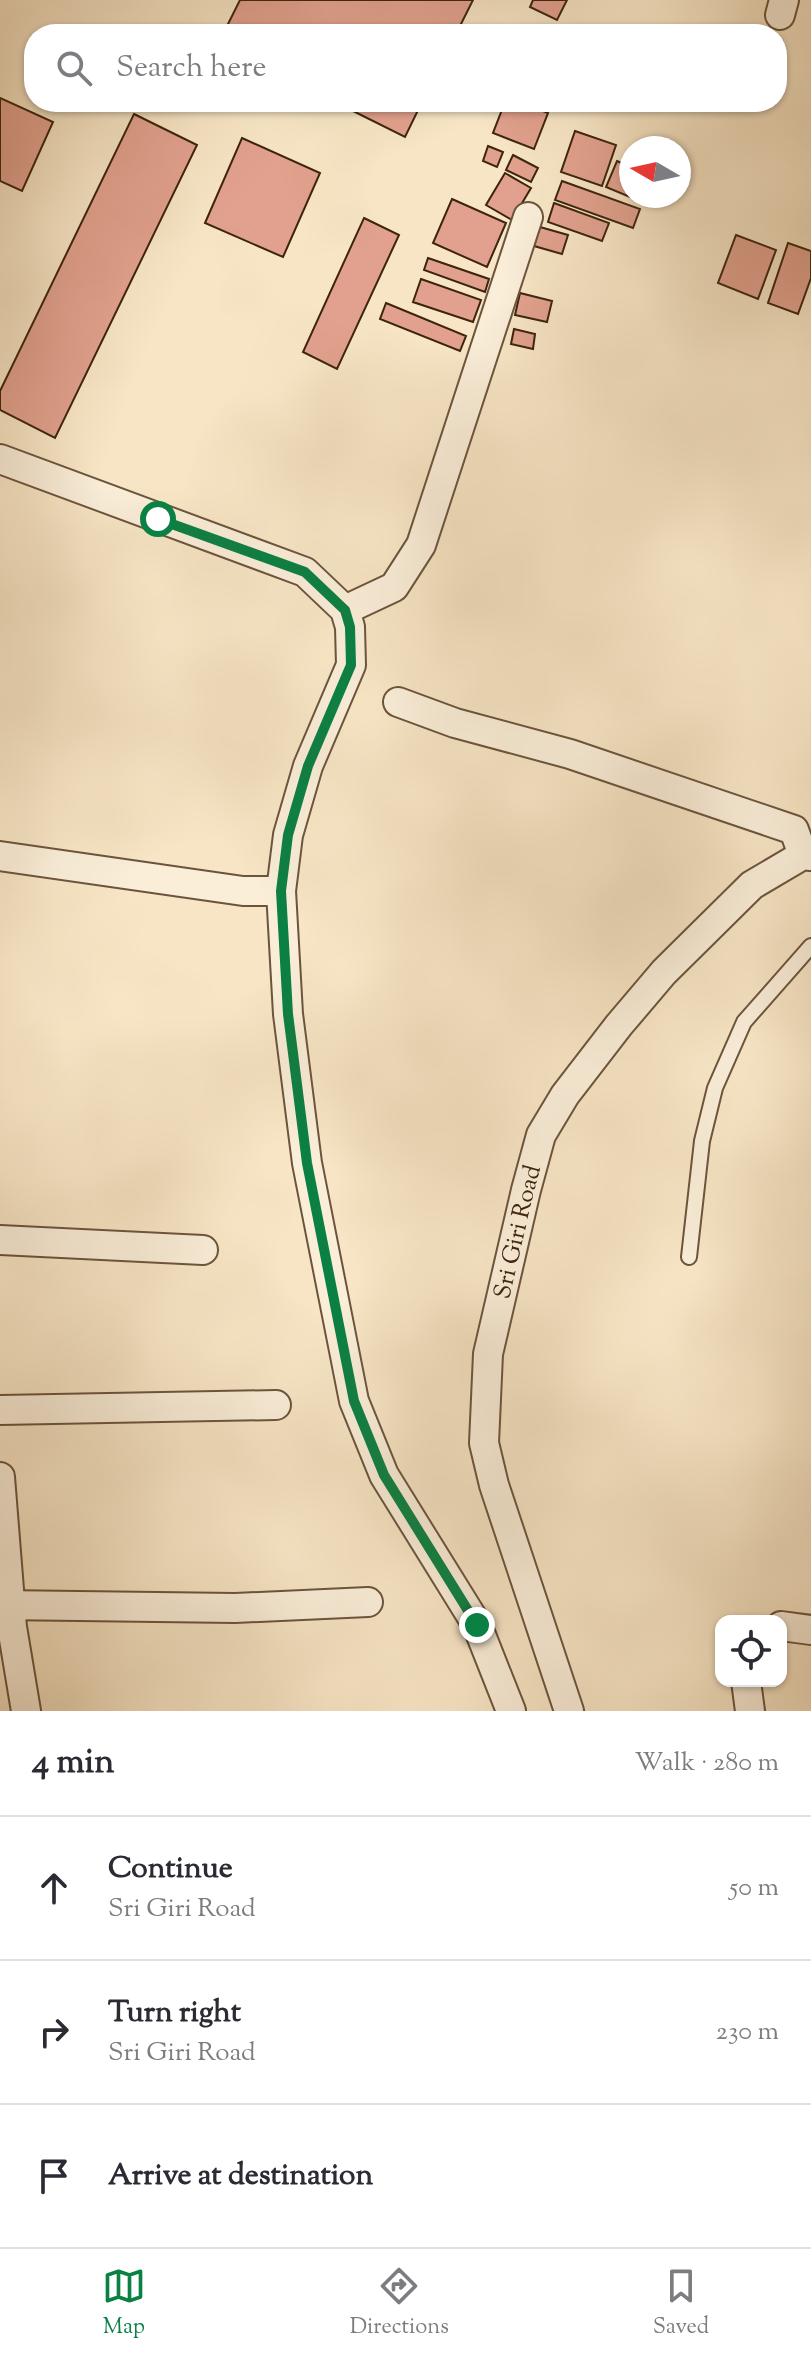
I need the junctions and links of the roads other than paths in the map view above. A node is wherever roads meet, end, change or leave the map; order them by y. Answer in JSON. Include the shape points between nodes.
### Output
{"nodes":[{"id":1,"x":528,"y":217,"type":"dead end"},
{"id":2,"x":0,"y":459,"type":"edge"},
{"id":3,"x":345,"y":610,"type":"junction"},
{"id":4,"x":398,"y":702,"type":"dead end"},
{"id":5,"x":807,"y":855,"type":"edge"},
{"id":6,"x":0,"y":856,"type":"edge"},
{"id":7,"x":281,"y":891,"type":"junction"},
{"id":8,"x":811,"y":946,"type":"edge"},
{"id":9,"x":0,"y":1240,"type":"edge"},
{"id":10,"x":203,"y":1250,"type":"dead end"},
{"id":11,"x":689,"y":1257,"type":"dead end"},
{"id":12,"x":276,"y":1405,"type":"dead end"},
{"id":13,"x":0,"y":1410,"type":"edge"},
{"id":14,"x":0,"y":1477,"type":"edge"},
{"id":15,"x":368,"y":1602,"type":"dead end"},
{"id":16,"x":5,"y":1605,"type":"edge"},
{"id":17,"x":787,"y":1627,"type":"edge"},
{"id":18,"x":811,"y":1630,"type":"edge"},
{"id":19,"x":747,"y":1687,"type":"edge"},
{"id":20,"x":508,"y":1710,"type":"edge"},
{"id":21,"x":26,"y":1711,"type":"edge"},
{"id":22,"x":569,"y":1711,"type":"edge"},
{"id":23,"x":750,"y":1711,"type":"edge"}],
"edges":[{"from":1,"to":3,"type":"street","via":[[421,545],[394,587]]},
{"from":2,"to":3,"type":"street","via":[[305,572]]},
{"from":3,"to":7,"type":"street","via":[[351,665],[308,766],[288,835]]},
{"from":4,"to":5,"type":"street","via":[[794,830]]},
{"from":5,"to":22,"type":"street","name":"Sri Giri Road","via":[[752,885],[664,972],[565,1095],[541,1135],[488,1354],[484,1443]]},
{"from":6,"to":7,"type":"street","via":[[243,891]]},
{"from":7,"to":20,"type":"street","via":[[288,1014],[307,1163],[354,1401],[384,1475],[477,1625]]},
{"from":8,"to":11,"type":"lane","via":[[744,1022],[715,1088],[702,1141]]},
{"from":9,"to":10,"type":"street"},
{"from":12,"to":13,"type":"street"},
{"from":14,"to":16,"type":"street"},
{"from":15,"to":16,"type":"street","via":[[235,1608]]},
{"from":16,"to":21,"type":"street"},
{"from":17,"to":18,"type":"street"},
{"from":19,"to":23,"type":"street"}]}
